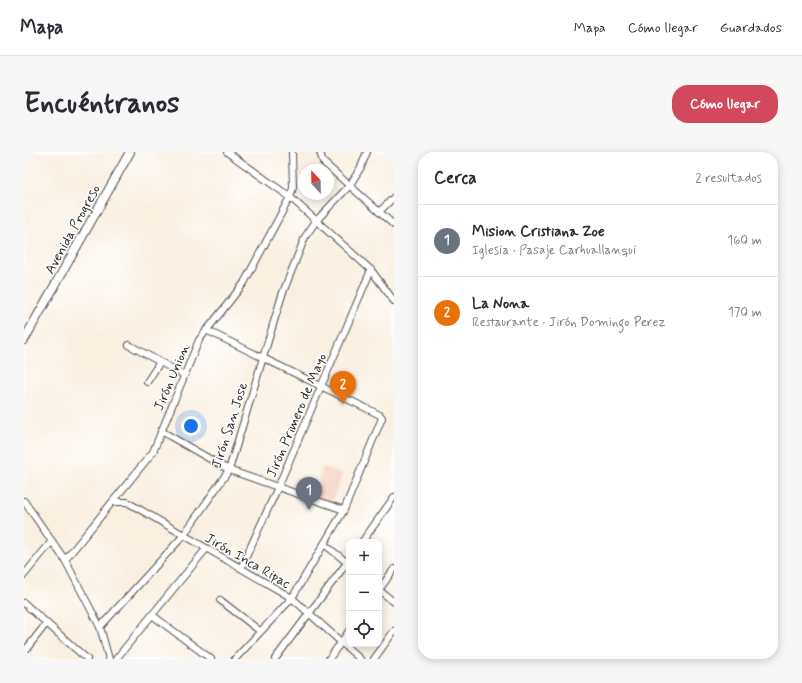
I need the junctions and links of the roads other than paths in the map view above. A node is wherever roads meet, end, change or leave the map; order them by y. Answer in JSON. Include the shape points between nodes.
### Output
{"nodes":[{"id":1,"x":130,"y":152,"type":"edge"},
{"id":2,"x":227,"y":152,"type":"edge"},
{"id":3,"x":292,"y":152,"type":"edge"},
{"id":4,"x":367,"y":152,"type":"edge"},
{"id":5,"x":321,"y":155,"type":"edge"},
{"id":6,"x":350,"y":185,"type":"junction"},
{"id":7,"x":394,"y":197,"type":"edge"},
{"id":8,"x":290,"y":198,"type":"junction"},
{"id":9,"x":379,"y":212,"type":"junction"},
{"id":10,"x":316,"y":221,"type":"junction"},
{"id":11,"x":394,"y":225,"type":"edge"},
{"id":12,"x":371,"y":270,"type":"junction"},
{"id":13,"x":394,"y":301,"type":"edge"},
{"id":14,"x":206,"y":330,"type":"junction"},
{"id":15,"x":24,"y":340,"type":"edge"},
{"id":16,"x":128,"y":345,"type":"dead end"},
{"id":17,"x":263,"y":357,"type":"junction"},
{"id":18,"x":160,"y":362,"type":"junction"},
{"id":19,"x":184,"y":375,"type":"junction"},
{"id":20,"x":146,"y":382,"type":"dead end"},
{"id":21,"x":321,"y":386,"type":"junction"},
{"id":22,"x":161,"y":431,"type":"junction"},
{"id":23,"x":229,"y":470,"type":"junction"},
{"id":24,"x":278,"y":487,"type":"junction"},
{"id":25,"x":394,"y":498,"type":"edge"},
{"id":26,"x":24,"y":501,"type":"edge"},
{"id":27,"x":113,"y":502,"type":"junction"},
{"id":28,"x":344,"y":510,"type":"junction"},
{"id":29,"x":183,"y":536,"type":"junction"},
{"id":30,"x":364,"y":539,"type":"edge"},
{"id":31,"x":52,"y":541,"type":"junction"},
{"id":32,"x":324,"y":544,"type":"junction"},
{"id":33,"x":206,"y":549,"type":"junction"},
{"id":34,"x":65,"y":560,"type":"junction"},
{"id":35,"x":346,"y":560,"type":"edge"},
{"id":36,"x":346,"y":565,"type":"edge"},
{"id":37,"x":241,"y":568,"type":"junction"},
{"id":38,"x":394,"y":569,"type":"edge"},
{"id":39,"x":24,"y":575,"type":"edge"},
{"id":40,"x":382,"y":586,"type":"edge"},
{"id":41,"x":382,"y":592,"type":"edge"},
{"id":42,"x":292,"y":598,"type":"junction"},
{"id":43,"x":220,"y":600,"type":"dead end"},
{"id":44,"x":394,"y":602,"type":"edge"},
{"id":45,"x":24,"y":603,"type":"edge"},
{"id":46,"x":309,"y":614,"type":"junction"},
{"id":47,"x":152,"y":615,"type":"junction"},
{"id":48,"x":46,"y":624,"type":"junction"},
{"id":49,"x":100,"y":627,"type":"junction"},
{"id":50,"x":394,"y":631,"type":"edge"},
{"id":51,"x":260,"y":632,"type":"junction"},
{"id":52,"x":346,"y":636,"type":"edge"},
{"id":53,"x":342,"y":642,"type":"junction"},
{"id":54,"x":24,"y":652,"type":"edge"},
{"id":55,"x":87,"y":659,"type":"edge"},
{"id":56,"x":109,"y":659,"type":"edge"},
{"id":57,"x":116,"y":659,"type":"edge"},
{"id":58,"x":211,"y":659,"type":"edge"},
{"id":59,"x":235,"y":659,"type":"edge"},
{"id":60,"x":275,"y":659,"type":"edge"},
{"id":61,"x":329,"y":659,"type":"edge"},
{"id":62,"x":360,"y":659,"type":"edge"},
{"id":63,"x":374,"y":659,"type":"edge"}],
"edges":[{"from":1,"to":15,"type":"street","name":"Avenida Progreso"},
{"from":2,"to":8,"type":"street"},
{"from":3,"to":8,"type":"street","via":[[293,188]]},
{"from":4,"to":6,"type":"street","name":"Jirón San Jose"},
{"from":5,"to":6,"type":"street"},
{"from":6,"to":9,"type":"street"},
{"from":6,"to":10,"type":"street","name":"Jirón San Jose"},
{"from":7,"to":9,"type":"street"},
{"from":8,"to":10,"type":"street"},
{"from":8,"to":14,"type":"street","name":"Jirón Union","via":[[244,283]]},
{"from":9,"to":11,"type":"street"},
{"from":10,"to":12,"type":"street"},
{"from":10,"to":17,"type":"street","name":"Jirón San Jose","via":[[305,237],[282,295]]},
{"from":12,"to":13,"type":"street"},
{"from":12,"to":21,"type":"street","name":"Jirón Primero de Mayo"},
{"from":14,"to":17,"type":"street"},
{"from":14,"to":19,"type":"street","name":"Jirón Union"},
{"from":16,"to":18,"type":"street"},
{"from":17,"to":21,"type":"street"},
{"from":17,"to":23,"type":"street","name":"Jirón San Jose"},
{"from":18,"to":19,"type":"street"},
{"from":18,"to":20,"type":"street"},
{"from":19,"to":22,"type":"street","name":"Jirón Union"},
{"from":21,"to":24,"type":"street","name":"Jirón Primero de Mayo"},
{"from":21,"to":28,"type":"street","via":[[382,418]]},
{"from":22,"to":23,"type":"street"},
{"from":22,"to":27,"type":"street","name":"Jirón Union","via":[[153,452]]},
{"from":23,"to":24,"type":"street"},
{"from":23,"to":29,"type":"street","name":"Jirón San Jose"},
{"from":24,"to":28,"type":"street"},
{"from":24,"to":37,"type":"street","name":"Jirón Primero de Mayo"},
{"from":25,"to":30,"type":"street"},
{"from":26,"to":31,"type":"street"},
{"from":27,"to":29,"type":"street","name":"Jirón Inca Ripac","via":[[126,502]]},
{"from":27,"to":34,"type":"street","name":"Jirón Union"},
{"from":28,"to":32,"type":"street"},
{"from":29,"to":33,"type":"street","name":"Jirón Inca Ripac"},
{"from":29,"to":49,"type":"street","name":"Jirón San Jose"},
{"from":31,"to":34,"type":"street"},
{"from":31,"to":39,"type":"street"},
{"from":32,"to":35,"type":"street"},
{"from":32,"to":42,"type":"street"},
{"from":33,"to":37,"type":"street","name":"Jirón Inca Ripac"},
{"from":33,"to":47,"type":"street"},
{"from":34,"to":49,"type":"street"},
{"from":36,"to":46,"type":"street"},
{"from":37,"to":42,"type":"street","name":"Jirón Inca Ripac"},
{"from":38,"to":40,"type":"street"},
{"from":41,"to":44,"type":"street"},
{"from":42,"to":46,"type":"street","name":"Jirón Inca Ripac"},
{"from":42,"to":51,"type":"street"},
{"from":43,"to":51,"type":"street"},
{"from":45,"to":48,"type":"street"},
{"from":46,"to":53,"type":"street","name":"Jirón Inca Ripac"},
{"from":46,"to":60,"type":"street"},
{"from":47,"to":57,"type":"street"},
{"from":47,"to":58,"type":"street"},
{"from":48,"to":54,"type":"street"},
{"from":48,"to":55,"type":"street"},
{"from":49,"to":56,"type":"street"},
{"from":50,"to":63,"type":"street"},
{"from":51,"to":59,"type":"street"},
{"from":52,"to":53,"type":"street"},
{"from":53,"to":61,"type":"street"},
{"from":53,"to":62,"type":"street","name":"Jirón Inca Ripac"}]}
